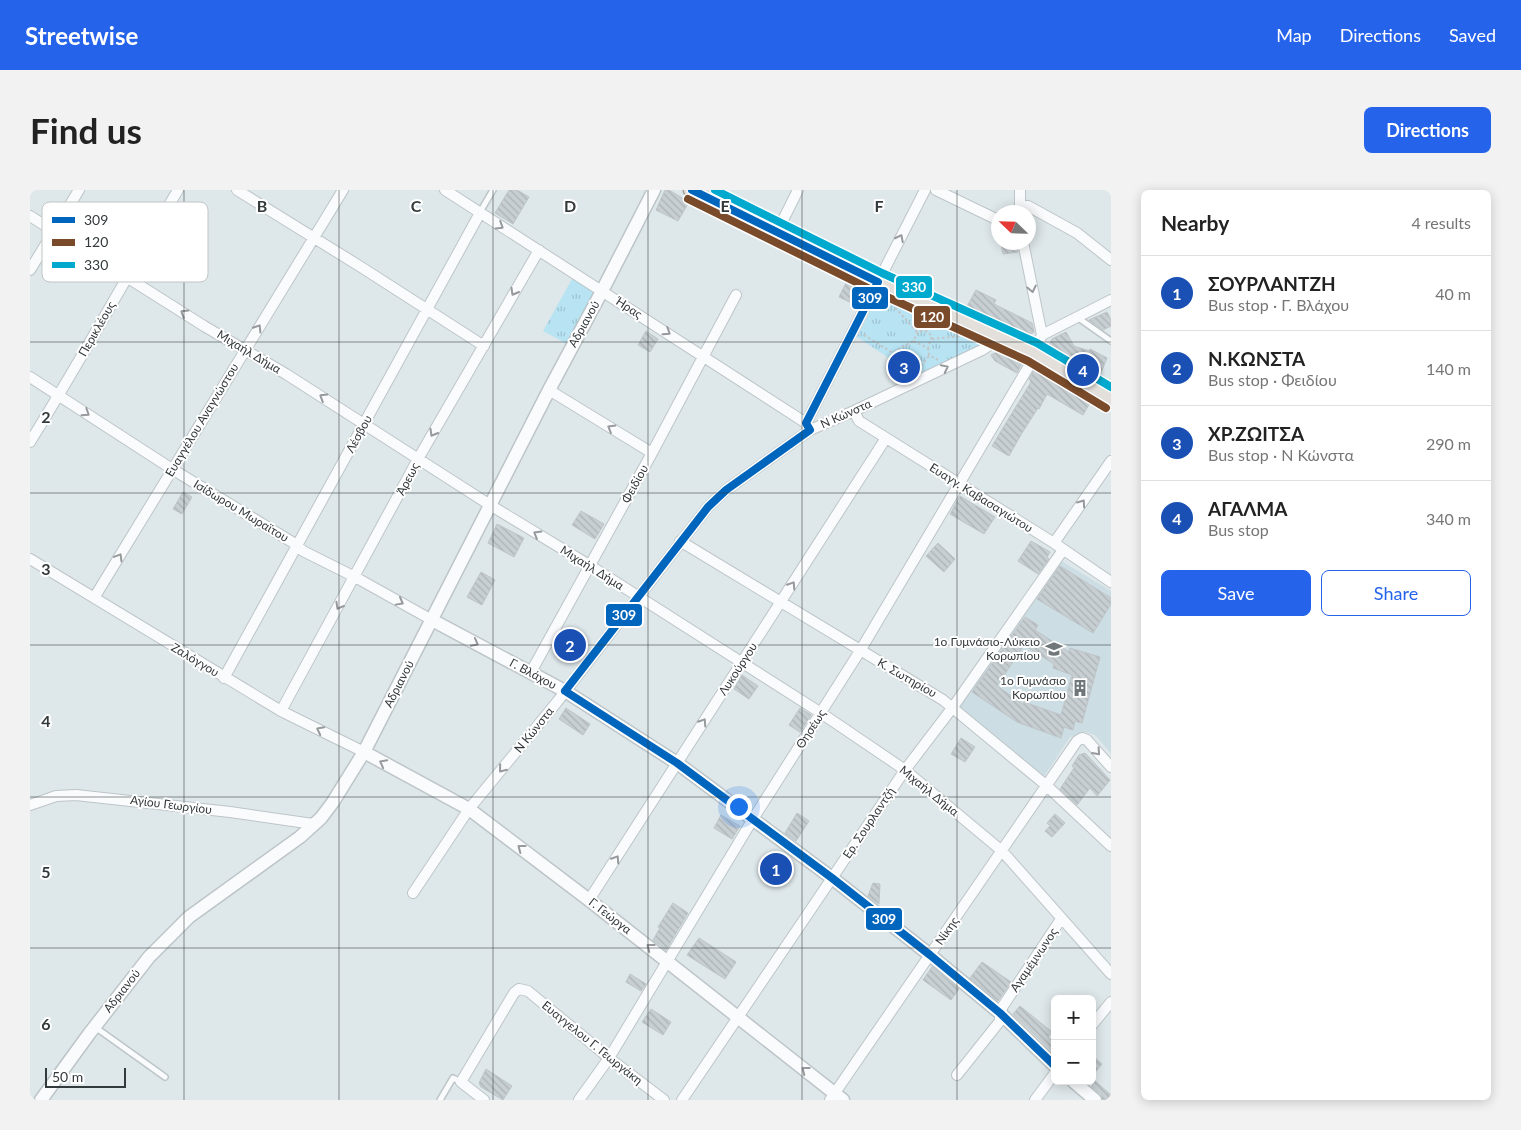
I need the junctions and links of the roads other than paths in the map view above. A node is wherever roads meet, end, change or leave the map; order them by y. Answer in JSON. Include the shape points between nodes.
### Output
{"nodes":[{"id":1,"x":79,"y":190,"type":"edge"},
{"id":2,"x":178,"y":190,"type":"edge"},
{"id":3,"x":237,"y":190,"type":"edge"},
{"id":4,"x":343,"y":190,"type":"edge"},
{"id":5,"x":445,"y":190,"type":"edge"},
{"id":6,"x":493,"y":190,"type":"edge"},
{"id":7,"x":654,"y":190,"type":"edge"},
{"id":8,"x":692,"y":190,"type":"edge"},
{"id":9,"x":798,"y":190,"type":"edge"},
{"id":10,"x":925,"y":190,"type":"edge"},
{"id":11,"x":936,"y":190,"type":"edge"},
{"id":12,"x":1020,"y":190,"type":"edge"},
{"id":13,"x":72,"y":202,"type":"edge"},
{"id":14,"x":171,"y":202,"type":"edge"},
{"id":15,"x":1020,"y":205,"type":"edge"},
{"id":16,"x":1036,"y":210,"type":"edge"},
{"id":17,"x":480,"y":213,"type":"junction"},
{"id":18,"x":30,"y":216,"type":"edge"},
{"id":19,"x":991,"y":217,"type":"edge"},
{"id":20,"x":42,"y":224,"type":"edge"},
{"id":21,"x":777,"y":232,"type":"junction"},
{"id":22,"x":314,"y":237,"type":"junction"},
{"id":23,"x":42,"y":250,"type":"edge"},
{"id":24,"x":539,"y":250,"type":"junction"},
{"id":25,"x":1025,"y":250,"type":"edge"},
{"id":26,"x":1111,"y":260,"type":"edge"},
{"id":27,"x":30,"y":270,"type":"edge"},
{"id":28,"x":123,"y":282,"type":"edge"},
{"id":29,"x":134,"y":282,"type":"edge"},
{"id":30,"x":883,"y":284,"type":"junction"},
{"id":31,"x":602,"y":291,"type":"junction"},
{"id":32,"x":736,"y":295,"type":"dead end"},
{"id":33,"x":1111,"y":300,"type":"edge"},
{"id":34,"x":427,"y":310,"type":"junction"},
{"id":35,"x":1077,"y":317,"type":"junction"},
{"id":36,"x":998,"y":335,"type":"junction"},
{"id":37,"x":1042,"y":335,"type":"junction"},
{"id":38,"x":1111,"y":341,"type":"edge"},
{"id":39,"x":484,"y":346,"type":"junction"},
{"id":40,"x":245,"y":350,"type":"junction"},
{"id":41,"x":1033,"y":352,"type":"junction"},
{"id":42,"x":704,"y":356,"type":"junction"},
{"id":43,"x":30,"y":377,"type":"edge"},
{"id":44,"x":549,"y":390,"type":"junction"},
{"id":45,"x":59,"y":396,"type":"junction"},
{"id":46,"x":1111,"y":399,"type":"edge"},
{"id":47,"x":854,"y":411,"type":"junction"},
{"id":48,"x":364,"y":424,"type":"junction"},
{"id":49,"x":808,"y":426,"type":"junction"},
{"id":50,"x":886,"y":438,"type":"junction"},
{"id":51,"x":30,"y":442,"type":"edge"},
{"id":52,"x":652,"y":453,"type":"junction"},
{"id":53,"x":418,"y":459,"type":"junction"},
{"id":54,"x":1111,"y":461,"type":"edge"},
{"id":55,"x":172,"y":469,"type":"junction"},
{"id":56,"x":959,"y":484,"type":"junction"},
{"id":57,"x":490,"y":505,"type":"junction"},
{"id":58,"x":680,"y":541,"type":"junction"},
{"id":59,"x":1054,"y":543,"type":"junction"},
{"id":60,"x":297,"y":544,"type":"junction"},
{"id":61,"x":1063,"y":550,"type":"junction"},
{"id":62,"x":30,"y":559,"type":"edge"},
{"id":63,"x":589,"y":565,"type":"junction"},
{"id":64,"x":355,"y":577,"type":"junction"},
{"id":65,"x":1111,"y":582,"type":"edge"},
{"id":66,"x":638,"y":597,"type":"junction"},
{"id":67,"x":94,"y":598,"type":"junction"},
{"id":68,"x":781,"y":603,"type":"junction"},
{"id":69,"x":432,"y":620,"type":"junction"},
{"id":70,"x":860,"y":651,"type":"junction"},
{"id":71,"x":741,"y":664,"type":"junction"},
{"id":72,"x":531,"y":672,"type":"junction"},
{"id":73,"x":224,"y":678,"type":"junction"},
{"id":74,"x":566,"y":691,"type":"junction"},
{"id":75,"x":953,"y":707,"type":"junction"},
{"id":76,"x":281,"y":710,"type":"junction"},
{"id":77,"x":821,"y":714,"type":"junction"},
{"id":78,"x":364,"y":752,"type":"junction"},
{"id":79,"x":677,"y":763,"type":"junction"},
{"id":80,"x":1111,"y":767,"type":"edge"},
{"id":81,"x":905,"y":770,"type":"junction"},
{"id":82,"x":1048,"y":786,"type":"junction"},
{"id":83,"x":30,"y":805,"type":"edge"},
{"id":84,"x":469,"y":809,"type":"junction"},
{"id":85,"x":753,"y":819,"type":"junction"},
{"id":86,"x":313,"y":824,"type":"junction"},
{"id":87,"x":1111,"y":846,"type":"edge"},
{"id":88,"x":1002,"y":851,"type":"junction"},
{"id":89,"x":832,"y":878,"type":"junction"},
{"id":90,"x":413,"y":893,"type":"dead end"},
{"id":91,"x":589,"y":900,"type":"junction"},
{"id":92,"x":1061,"y":919,"type":"junction"},
{"id":93,"x":930,"y":955,"type":"junction"},
{"id":94,"x":666,"y":960,"type":"junction"},
{"id":95,"x":1111,"y":974,"type":"edge"},
{"id":96,"x":1111,"y":1002,"type":"edge"},
{"id":97,"x":1000,"y":1013,"type":"junction"},
{"id":98,"x":738,"y":1018,"type":"junction"},
{"id":99,"x":1096,"y":1021,"type":"edge"},
{"id":100,"x":95,"y":1026,"type":"junction"},
{"id":101,"x":609,"y":1058,"type":"junction"},
{"id":102,"x":1051,"y":1062,"type":"edge"},
{"id":103,"x":957,"y":1075,"type":"dead end"},
{"id":104,"x":165,"y":1077,"type":"dead end"},
{"id":105,"x":1051,"y":1078,"type":"edge"},
{"id":106,"x":461,"y":1082,"type":"junction"},
{"id":107,"x":1078,"y":1085,"type":"edge"},
{"id":108,"x":836,"y":1098,"type":"edge"},
{"id":109,"x":41,"y":1100,"type":"edge"},
{"id":110,"x":440,"y":1100,"type":"edge"},
{"id":111,"x":484,"y":1100,"type":"edge"},
{"id":112,"x":579,"y":1100,"type":"edge"},
{"id":113,"x":664,"y":1100,"type":"edge"},
{"id":114,"x":682,"y":1100,"type":"edge"},
{"id":115,"x":1035,"y":1100,"type":"edge"},
{"id":116,"x":1095,"y":1100,"type":"edge"}],
"edges":[{"from":1,"to":13,"type":"street"},
{"from":2,"to":14,"type":"street","name":"Περικλέους"},
{"from":3,"to":22,"type":"street"},
{"from":4,"to":22,"type":"street","name":"Ευαγγέλου Αναγνώστου"},
{"from":5,"to":17,"type":"street","name":"Ήρας"},
{"from":6,"to":17,"type":"lane","name":"Λέσβου"},
{"from":7,"to":31,"type":"street","name":"Αδριανού"},
{"from":8,"to":21,"type":"main road"},
{"from":9,"to":21,"type":"street"},
{"from":30,"to":10,"type":"street","one_way":true},
{"from":11,"to":19,"type":"street"},
{"from":12,"to":15,"type":"street"},
{"from":16,"to":26,"type":"street","via":[[1077,233]]},
{"from":17,"to":24,"type":"street","name":"Ήρας","one_way":true},
{"from":17,"to":34,"type":"street","name":"Λέσβου"},
{"from":18,"to":20,"type":"street","name":"Μιχαήλ Δήμα"},
{"from":21,"to":30,"type":"main road"},
{"from":22,"to":34,"type":"street"},
{"from":40,"to":22,"type":"street","name":"Ευαγγέλου Αναγνώστου","one_way":true},
{"from":23,"to":27,"type":"street"},
{"from":24,"to":31,"type":"street","name":"Ήρας"},
{"from":24,"to":39,"type":"street","name":"Άρεως","one_way":true},
{"from":25,"to":37,"type":"street","one_way":true},
{"from":28,"to":45,"type":"street","name":"Περικλέους"},
{"from":40,"to":29,"type":"street","name":"Μιχαήλ Δήμα","one_way":true},
{"from":30,"to":36,"type":"main road"},
{"from":30,"to":49,"type":"street","via":[[852,333]]},
{"from":31,"to":42,"type":"street","name":"Ήρας","one_way":true},
{"from":31,"to":44,"type":"street","name":"Αδριανού"},
{"from":32,"to":42,"type":"street","name":"Φειδίου"},
{"from":33,"to":35,"type":"street"},
{"from":34,"to":39,"type":"street"},
{"from":34,"to":48,"type":"street","name":"Λέσβου"},
{"from":35,"to":37,"type":"street"},
{"from":35,"to":38,"type":"lane"},
{"from":36,"to":41,"type":"main road"},
{"from":47,"to":36,"type":"street","name":"Ν Κώνστα","one_way":true,"via":[[993,343]]},
{"from":37,"to":41,"type":"street","name":"Θησέως"},
{"from":39,"to":53,"type":"street","name":"Άρεως","one_way":true},
{"from":48,"to":40,"type":"street","name":"Μιχαήλ Δήμα","one_way":true},
{"from":40,"to":55,"type":"street","name":"Ευαγγέλου Αναγνώστου"},
{"from":41,"to":46,"type":"main road"},
{"from":41,"to":56,"type":"street","name":"Θησέως","via":[[1029,366]]},
{"from":42,"to":49,"type":"street","name":"Ήρας"},
{"from":42,"to":52,"type":"street","name":"Φειδίου"},
{"from":43,"to":45,"type":"street","name":"Ισίδωρου Μωραϊτου"},
{"from":52,"to":44,"type":"street","one_way":true},
{"from":44,"to":57,"type":"street","name":"Αδριανού"},
{"from":45,"to":51,"type":"street","name":"Περικλέους"},
{"from":45,"to":55,"type":"street","name":"Ισίδωρου Μωραϊτου","one_way":true},
{"from":47,"to":49,"type":"street","name":"Ν Κώνστα"},
{"from":47,"to":50,"type":"street","name":"Ευαγγ. Καβασαγιώτου","via":[[859,421]]},
{"from":48,"to":53,"type":"street","name":"Μιχαήλ Δήμα"},
{"from":48,"to":60,"type":"street","name":"Λέσβου"},
{"from":49,"to":58,"type":"street","name":"Ν Κώνστα","via":[[726,490]]},
{"from":50,"to":56,"type":"street","name":"Ευαγγ. Καβασαγιώτου"},
{"from":68,"to":50,"type":"street","name":"Λυκούργου","one_way":true},
{"from":52,"to":63,"type":"street","name":"Φειδίου"},
{"from":53,"to":57,"type":"street","name":"Μιχαήλ Δήμα"},
{"from":53,"to":64,"type":"street","name":"Άρεως"},
{"from":59,"to":54,"type":"street","one_way":true},
{"from":55,"to":60,"type":"street","name":"Ισίδωρου Μωραϊτου"},
{"from":67,"to":55,"type":"street","name":"Ευαγγέλου Αναγνώστου","one_way":true},
{"from":56,"to":59,"type":"street","name":"Ευαγγ. Καβασαγιώτου"},
{"from":56,"to":70,"type":"street","name":"Θησέως"},
{"from":63,"to":57,"type":"street","name":"Μιχαήλ Δήμα","one_way":true},
{"from":57,"to":69,"type":"street","name":"Αδριανού"},
{"from":58,"to":66,"type":"street","name":"Ν Κώνστα"},
{"from":58,"to":68,"type":"street","name":"Κ. Σωτηρίου"},
{"from":59,"to":61,"type":"street","name":"Ευαγγ. Καβασαγιώτου"},
{"from":60,"to":64,"type":"street","name":"Ισίδωρου Μωραϊτου"},
{"from":60,"to":73,"type":"street","name":"Λέσβου"},
{"from":61,"to":65,"type":"street","name":"Ευαγγ. Καβασαγιώτου"},
{"from":61,"to":75,"type":"street","name":"Ερ. Σουρλαντζή"},
{"from":62,"to":67,"type":"street","name":"Ζαλόγγου"},
{"from":63,"to":66,"type":"street","name":"Μιχαήλ Δήμα"},
{"from":63,"to":72,"type":"street","name":"Φειδίου"},
{"from":64,"to":69,"type":"street","name":"Ισίδωρου Μωραϊτου","one_way":true},
{"from":64,"to":76,"type":"street","name":"Άρεως","one_way":true},
{"from":66,"to":71,"type":"street","name":"Μιχαήλ Δήμα"},
{"from":66,"to":74,"type":"street","name":"Ν Κώνστα"},
{"from":67,"to":73,"type":"street","name":"Ζαλόγγου"},
{"from":68,"to":70,"type":"street","name":"Κ. Σωτηρίου"},
{"from":68,"to":71,"type":"street","name":"Λυκούργου"},
{"from":69,"to":72,"type":"street","name":"Γ. Βλάχου","one_way":true},
{"from":69,"to":78,"type":"street","name":"Αδριανού"},
{"from":70,"to":75,"type":"street","name":"Κ. Σωτηρίου"},
{"from":70,"to":77,"type":"street","name":"Θησέως"},
{"from":71,"to":77,"type":"street","name":"Μιχαήλ Δήμα"},
{"from":79,"to":71,"type":"street","name":"Λυκούργου","one_way":true},
{"from":72,"to":74,"type":"street","name":"Γ. Βλάχου"},
{"from":73,"to":76,"type":"street","name":"Ζαλόγγου"},
{"from":74,"to":79,"type":"street","name":"Γ. Βλάχου"},
{"from":74,"to":84,"type":"street","name":"Ν Κώνστα","one_way":true},
{"from":75,"to":81,"type":"street","name":"Ερ. Σουρλαντζή"},
{"from":75,"to":82,"type":"street","name":"Κ. Σωτηρίου"},
{"from":78,"to":76,"type":"street","name":"Ζαλόγγου","one_way":true},
{"from":77,"to":81,"type":"street","name":"Μιχαήλ Δήμα"},
{"from":77,"to":85,"type":"street","name":"Θησέως"},
{"from":84,"to":78,"type":"street","name":"Γ. Γεώργα","one_way":true},
{"from":78,"to":86,"type":"street","name":"Αδριανού","via":[[333,802]]},
{"from":79,"to":85,"type":"street","name":"Γ. Βλάχου"},
{"from":91,"to":79,"type":"street","name":"Λυκούργου","one_way":true},
{"from":82,"to":80,"type":"street","name":"Νίκης","one_way":true,"via":[[1082,738]]},
{"from":81,"to":88,"type":"street","name":"Μιχαήλ Δήμα"},
{"from":81,"to":89,"type":"street","name":"Ερ. Σουρλαντζή"},
{"from":82,"to":87,"type":"street","name":"Κ. Σωτηρίου"},
{"from":82,"to":88,"type":"street","name":"Νίκης"},
{"from":83,"to":86,"type":"street","name":"Αγίου Γεωργίου","via":[[56,796],[76,795]]},
{"from":84,"to":90,"type":"street","name":"Ν Κώνστα"},
{"from":91,"to":84,"type":"street","name":"Γ. Γεώργα","one_way":true},
{"from":85,"to":89,"type":"street","name":"Γ. Βλάχου"},
{"from":85,"to":94,"type":"street","name":"Θησέως"},
{"from":86,"to":100,"type":"street","name":"Αδριανού","via":[[300,837],[189,917],[149,957]]},
{"from":88,"to":92,"type":"street","name":"Μιχαήλ Δήμα"},
{"from":88,"to":93,"type":"street","name":"Νίκης"},
{"from":89,"to":93,"type":"street","name":"Γ. Βλάχου"},
{"from":89,"to":98,"type":"street","name":"Ερ. Σουρλαντζή"},
{"from":94,"to":91,"type":"street","name":"Γ. Γεώργα","one_way":true},
{"from":92,"to":95,"type":"street","name":"Μιχαήλ Δήμα"},
{"from":92,"to":97,"type":"street","name":"Αγαμέμνωνος"},
{"from":93,"to":97,"type":"street","name":"Γ. Βλάχου"},
{"from":93,"to":108,"type":"street","name":"Νίκης"},
{"from":94,"to":98,"type":"street","name":"Γ. Γεώργα"},
{"from":94,"to":101,"type":"street","name":"Θησέως"},
{"from":96,"to":99,"type":"street"},
{"from":97,"to":102,"type":"street","name":"Γ. Βλάχου"},
{"from":97,"to":103,"type":"street","name":"Αγαμέμνωνος","via":[[1000,1021]]},
{"from":108,"to":98,"type":"street","name":"Γ. Γεώργα","one_way":true},
{"from":98,"to":114,"type":"street","name":"Ερ. Σουρλαντζή"},
{"from":100,"to":104,"type":"lane"},
{"from":100,"to":109,"type":"street","name":"Αδριανού"},
{"from":101,"to":106,"type":"street","name":"Ευαγγελου Γ. Γεωργάκη","via":[[528,991],[520,989],[514,993]]},
{"from":101,"to":112,"type":"street","name":"Θησέως"},
{"from":101,"to":113,"type":"street","name":"Ευαγγελου Γ. Γεωργάκη"},
{"from":105,"to":115,"type":"street"},
{"from":106,"to":110,"type":"lane","via":[[453,1078]]},
{"from":106,"to":111,"type":"street"},
{"from":107,"to":116,"type":"street"}]}
